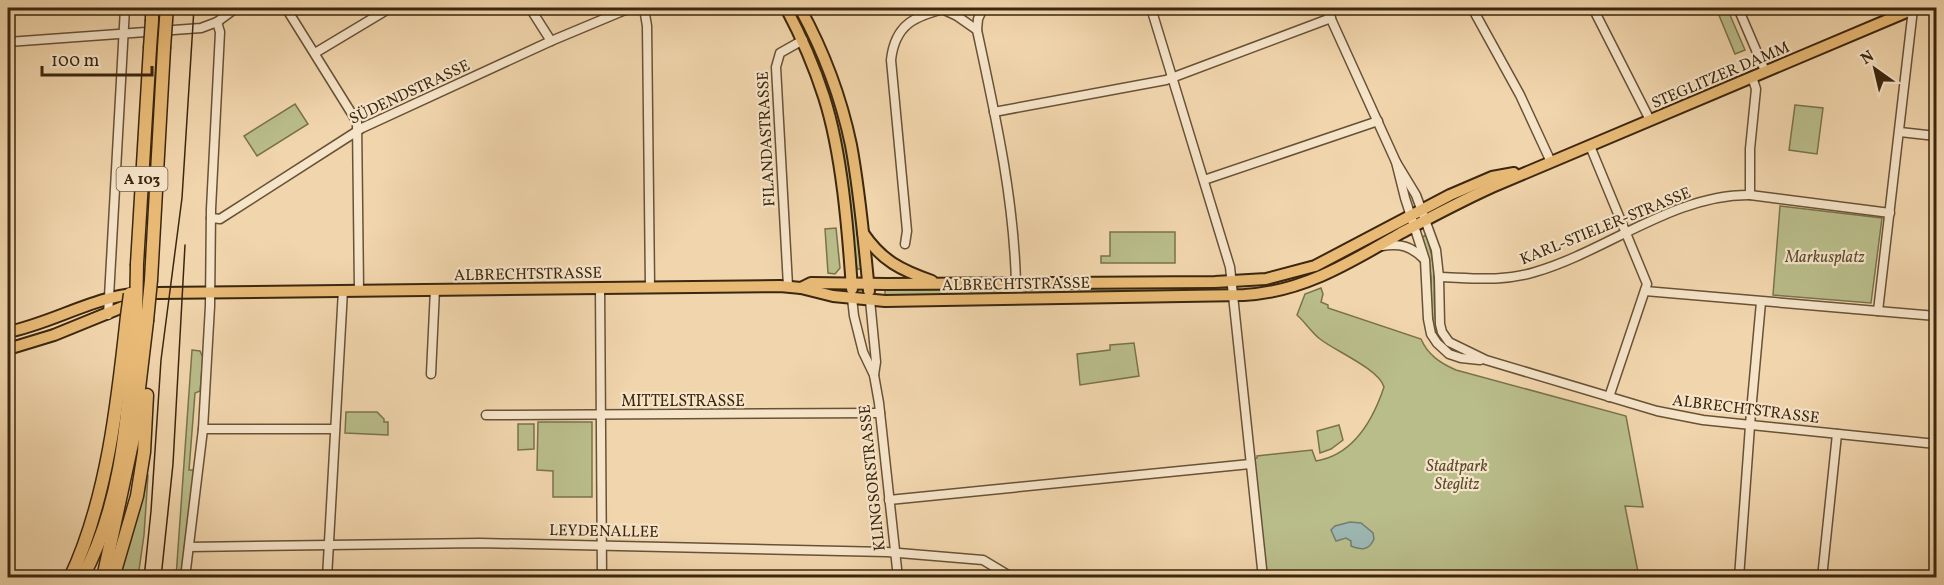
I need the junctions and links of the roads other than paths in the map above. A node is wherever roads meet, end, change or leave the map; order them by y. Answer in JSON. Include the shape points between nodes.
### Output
{"nodes":[{"id":1,"x":125,"y":8,"type":"edge"},
{"id":2,"x":236,"y":8,"type":"edge"},
{"id":3,"x":286,"y":8,"type":"edge"},
{"id":4,"x":390,"y":8,"type":"edge"},
{"id":5,"x":530,"y":8,"type":"edge"},
{"id":6,"x":630,"y":8,"type":"edge"},
{"id":7,"x":644,"y":8,"type":"edge"},
{"id":8,"x":786,"y":8,"type":"edge"},
{"id":9,"x":800,"y":8,"type":"edge"},
{"id":10,"x":944,"y":8,"type":"edge"},
{"id":11,"x":983,"y":8,"type":"edge"},
{"id":12,"x":1151,"y":8,"type":"edge"},
{"id":13,"x":1326,"y":8,"type":"edge"},
{"id":14,"x":1472,"y":8,"type":"edge"},
{"id":15,"x":1593,"y":8,"type":"edge"},
{"id":16,"x":1738,"y":8,"type":"edge"},
{"id":17,"x":1915,"y":8,"type":"edge"},
{"id":18,"x":152,"y":14,"type":"edge"},
{"id":19,"x":166,"y":14,"type":"edge"},
{"id":20,"x":1331,"y":18,"type":"junction"},
{"id":21,"x":217,"y":22,"type":"junction"},
{"id":22,"x":977,"y":30,"type":"junction"},
{"id":23,"x":123,"y":35,"type":"junction"},
{"id":24,"x":803,"y":40,"type":"junction"},
{"id":25,"x":551,"y":41,"type":"junction"},
{"id":26,"x":8,"y":42,"type":"edge"},
{"id":27,"x":315,"y":53,"type":"junction"},
{"id":28,"x":1765,"y":71,"type":"junction"},
{"id":29,"x":1752,"y":77,"type":"junction"},
{"id":30,"x":1172,"y":78,"type":"junction"},
{"id":31,"x":994,"y":112,"type":"junction"},
{"id":32,"x":1650,"y":120,"type":"junction"},
{"id":33,"x":1378,"y":121,"type":"junction"},
{"id":34,"x":357,"y":131,"type":"junction"},
{"id":35,"x":1900,"y":132,"type":"junction"},
{"id":36,"x":1936,"y":136,"type":"edge"},
{"id":37,"x":1590,"y":146,"type":"junction"},
{"id":38,"x":1396,"y":162,"type":"junction"},
{"id":39,"x":1551,"y":162,"type":"junction"},
{"id":40,"x":1535,"y":169,"type":"junction"},
{"id":41,"x":1204,"y":180,"type":"junction"},
{"id":42,"x":1750,"y":195,"type":"junction"},
{"id":43,"x":1422,"y":209,"type":"junction"},
{"id":44,"x":1890,"y":213,"type":"junction"},
{"id":45,"x":1410,"y":214,"type":"junction"},
{"id":46,"x":211,"y":218,"type":"junction"},
{"id":47,"x":1426,"y":220,"type":"junction"},
{"id":48,"x":1414,"y":226,"type":"junction"},
{"id":49,"x":862,"y":231,"type":"junction"},
{"id":50,"x":1627,"y":234,"type":"junction"},
{"id":51,"x":905,"y":244,"type":"dead end"},
{"id":52,"x":1376,"y":248,"type":"junction"},
{"id":53,"x":1425,"y":260,"type":"junction"},
{"id":54,"x":1439,"y":277,"type":"junction"},
{"id":55,"x":1232,"y":282,"type":"junction"},
{"id":56,"x":851,"y":284,"type":"junction"},
{"id":57,"x":868,"y":284,"type":"junction"},
{"id":58,"x":940,"y":284,"type":"junction"},
{"id":59,"x":1019,"y":284,"type":"junction"},
{"id":60,"x":788,"y":286,"type":"junction"},
{"id":61,"x":600,"y":287,"type":"junction"},
{"id":62,"x":650,"y":287,"type":"junction"},
{"id":63,"x":801,"y":288,"type":"junction"},
{"id":64,"x":435,"y":289,"type":"junction"},
{"id":65,"x":342,"y":290,"type":"junction"},
{"id":66,"x":359,"y":290,"type":"junction"},
{"id":67,"x":210,"y":291,"type":"junction"},
{"id":68,"x":1645,"y":291,"type":"junction"},
{"id":69,"x":157,"y":293,"type":"junction"},
{"id":70,"x":1233,"y":295,"type":"junction"},
{"id":71,"x":109,"y":298,"type":"junction"},
{"id":72,"x":852,"y":298,"type":"junction"},
{"id":73,"x":870,"y":300,"type":"junction"},
{"id":74,"x":1023,"y":300,"type":"junction"},
{"id":75,"x":1761,"y":302,"type":"junction"},
{"id":76,"x":1878,"y":311,"type":"junction"},
{"id":77,"x":113,"y":312,"type":"junction"},
{"id":78,"x":1936,"y":316,"type":"edge"},
{"id":79,"x":8,"y":332,"type":"edge"},
{"id":80,"x":146,"y":340,"type":"junction"},
{"id":81,"x":8,"y":349,"type":"edge"},
{"id":82,"x":1486,"y":360,"type":"junction"},
{"id":83,"x":431,"y":374,"type":"dead end"},
{"id":84,"x":873,"y":375,"type":"junction"},
{"id":85,"x":1609,"y":397,"type":"junction"},
{"id":86,"x":880,"y":413,"type":"junction"},
{"id":87,"x":486,"y":415,"type":"dead end"},
{"id":88,"x":600,"y":415,"type":"junction"},
{"id":89,"x":1750,"y":425,"type":"junction"},
{"id":90,"x":203,"y":429,"type":"junction"},
{"id":91,"x":335,"y":429,"type":"junction"},
{"id":92,"x":1838,"y":434,"type":"junction"},
{"id":93,"x":1936,"y":444,"type":"edge"},
{"id":94,"x":1250,"y":464,"type":"junction"},
{"id":95,"x":116,"y":470,"type":"junction"},
{"id":96,"x":889,"y":500,"type":"junction"},
{"id":97,"x":329,"y":545,"type":"junction"},
{"id":98,"x":602,"y":545,"type":"junction"},
{"id":99,"x":189,"y":547,"type":"junction"},
{"id":100,"x":895,"y":552,"type":"junction"},
{"id":101,"x":70,"y":578,"type":"edge"},
{"id":102,"x":82,"y":578,"type":"edge"},
{"id":103,"x":103,"y":578,"type":"edge"},
{"id":104,"x":113,"y":578,"type":"edge"},
{"id":105,"x":185,"y":578,"type":"edge"},
{"id":106,"x":327,"y":578,"type":"edge"},
{"id":107,"x":602,"y":578,"type":"edge"},
{"id":108,"x":898,"y":578,"type":"edge"},
{"id":109,"x":1013,"y":578,"type":"edge"},
{"id":110,"x":1263,"y":578,"type":"edge"},
{"id":111,"x":1739,"y":578,"type":"edge"},
{"id":112,"x":1822,"y":578,"type":"edge"}],
"edges":[{"from":1,"to":23,"type":"street"},
{"from":2,"to":21,"type":"street"},
{"from":3,"to":27,"type":"street"},
{"from":4,"to":27,"type":"street"},
{"from":5,"to":25,"type":"street"},
{"from":6,"to":25,"type":"street","name":"SÜDENDSTRASSE"},
{"from":7,"to":62,"type":"street"},
{"from":8,"to":24,"type":"main road"},
{"from":9,"to":49,"type":"main road","via":[[820,46],[838,96],[851,143]]},
{"from":10,"to":22,"type":"street"},
{"from":10,"to":51,"type":"street","via":[[907,24],[893,45]]},
{"from":11,"to":22,"type":"street"},
{"from":12,"to":30,"type":"street"},
{"from":13,"to":20,"type":"street"},
{"from":14,"to":39,"type":"street"},
{"from":15,"to":32,"type":"street"},
{"from":16,"to":28,"type":"street"},
{"from":17,"to":28,"type":"main road","name":"STEGLITZER DAMM"},
{"from":17,"to":35,"type":"street"},
{"from":18,"to":95,"type":"highway","number":"A 103","bridge":true,"via":[[137,264],[132,283]]},
{"from":19,"to":80,"type":"highway","number":"A 103","bridge":true},
{"from":20,"to":30,"type":"street"},
{"from":20,"to":33,"type":"street"},
{"from":21,"to":23,"type":"street","via":[[201,28]]},
{"from":21,"to":46,"type":"street","via":[[220,32]]},
{"from":22,"to":31,"type":"street"},
{"from":23,"to":26,"type":"street"},
{"from":23,"to":71,"type":"street"},
{"from":24,"to":56,"type":"main road","via":[[825,99],[836,146]]},
{"from":24,"to":60,"type":"street","name":"FILANDASTRASSE","via":[[780,53],[776,67]]},
{"from":25,"to":34,"type":"street","name":"SÜDENDSTRASSE"},
{"from":27,"to":34,"type":"street","via":[[356,119]]},
{"from":28,"to":29,"type":"main road","name":"STEGLITZER DAMM"},
{"from":29,"to":32,"type":"main road","name":"STEGLITZER DAMM"},
{"from":29,"to":42,"type":"street","via":[[1756,90]]},
{"from":30,"to":31,"type":"street"},
{"from":30,"to":41,"type":"street"},
{"from":31,"to":59,"type":"street","via":[[1009,191]]},
{"from":32,"to":37,"type":"main road","name":"STEGLITZER DAMM"},
{"from":33,"to":38,"type":"street"},
{"from":33,"to":41,"type":"street"},
{"from":34,"to":46,"type":"street","name":"SÜDENDSTRASSE","via":[[220,219]]},
{"from":34,"to":66,"type":"street"},
{"from":35,"to":36,"type":"street"},
{"from":35,"to":44,"type":"street"},
{"from":37,"to":39,"type":"main road","name":"STEGLITZER DAMM"},
{"from":37,"to":50,"type":"street"},
{"from":38,"to":43,"type":"street"},
{"from":38,"to":45,"type":"street"},
{"from":39,"to":40,"type":"main road","name":"STEGLITZER DAMM"},
{"from":40,"to":43,"type":"main road","name":"STEGLITZER DAMM","via":[[1484,180]]},
{"from":40,"to":47,"type":"main road","name":"STEGLITZER DAMM"},
{"from":41,"to":55,"type":"street","via":[[1228,254]]},
{"from":42,"to":44,"type":"street","name":"KARL-STIELER-STRASSE"},
{"from":42,"to":50,"type":"street","name":"KARL-STIELER-STRASSE","via":[[1701,201]]},
{"from":43,"to":45,"type":"main road","name":"STEGLITZER DAMM"},
{"from":43,"to":47,"type":"street"},
{"from":44,"to":76,"type":"street"},
{"from":45,"to":48,"type":"street"},
{"from":45,"to":55,"type":"main road","name":"STEGLITZER DAMM","via":[[1315,266],[1266,279]]},
{"from":46,"to":67,"type":"street"},
{"from":47,"to":48,"type":"main road","name":"STEGLITZER DAMM"},
{"from":47,"to":54,"type":"street","via":[[1436,250]]},
{"from":48,"to":52,"type":"main road","name":"STEGLITZER DAMM"},
{"from":48,"to":53,"type":"street"},
{"from":49,"to":57,"type":"main road"},
{"from":49,"to":58,"type":"main road","via":[[891,263]]},
{"from":50,"to":54,"type":"street","name":"KARL-STIELER-STRASSE","via":[[1518,276],[1484,280]]},
{"from":50,"to":68,"type":"street","via":[[1647,284]]},
{"from":52,"to":53,"type":"street","via":[[1401,245]]},
{"from":52,"to":70,"type":"main road","name":"STEGLITZER DAMM","via":[[1302,284]]},
{"from":53,"to":82,"type":"street","via":[[1428,324],[1437,344],[1461,358]]},
{"from":54,"to":82,"type":"street","via":[[1442,333],[1454,345]]},
{"from":55,"to":59,"type":"main road","name":"ALBRECHTSTRASSE"},
{"from":55,"to":70,"type":"street"},
{"from":56,"to":57,"type":"main road","name":"ALBRECHTSTRASSE"},
{"from":56,"to":63,"type":"main road","name":"ALBRECHTSTRASSE","via":[[811,283]]},
{"from":56,"to":72,"type":"main road"},
{"from":57,"to":58,"type":"main road","name":"ALBRECHTSTRASSE"},
{"from":57,"to":73,"type":"main road"},
{"from":58,"to":59,"type":"main road","name":"ALBRECHTSTRASSE"},
{"from":59,"to":74,"type":"main road"},
{"from":60,"to":62,"type":"main road","name":"ALBRECHTSTRASSE"},
{"from":60,"to":63,"type":"main road","name":"ALBRECHTSTRASSE"},
{"from":61,"to":62,"type":"main road","name":"ALBRECHTSTRASSE"},
{"from":61,"to":64,"type":"main road","name":"ALBRECHTSTRASSE"},
{"from":61,"to":88,"type":"street"},
{"from":63,"to":72,"type":"main road","name":"ALBRECHTSTRASSE"},
{"from":64,"to":66,"type":"main road","name":"ALBRECHTSTRASSE"},
{"from":64,"to":83,"type":"street","name":"ALBRECHTSTRASSE"},
{"from":65,"to":66,"type":"main road","name":"ALBRECHTSTRASSE"},
{"from":65,"to":67,"type":"main road","name":"ALBRECHTSTRASSE"},
{"from":65,"to":91,"type":"street"},
{"from":67,"to":69,"type":"main road","name":"ALBRECHTSTRASSE"},
{"from":67,"to":90,"type":"street"},
{"from":68,"to":75,"type":"street"},
{"from":68,"to":85,"type":"street"},
{"from":69,"to":71,"type":"main road","name":"ALBRECHTSTRASSE","via":[[137,292]]},
{"from":69,"to":77,"type":"main road","name":"ALBRECHTSTRASSE"},
{"from":70,"to":74,"type":"main road","name":"ALBRECHTSTRASSE"},
{"from":70,"to":94,"type":"street"},
{"from":71,"to":77,"type":"street"},
{"from":71,"to":79,"type":"main road","name":"ALBRECHTSTRASSE"},
{"from":72,"to":73,"type":"main road","name":"ALBRECHTSTRASSE"},
{"from":72,"to":84,"type":"street","name":"KLINGSORSTRASSE","via":[[863,352]]},
{"from":73,"to":74,"type":"main road","name":"ALBRECHTSTRASSE"},
{"from":73,"to":84,"type":"street","name":"KLINGSORSTRASSE","via":[[876,362]]},
{"from":75,"to":76,"type":"street"},
{"from":75,"to":89,"type":"street"},
{"from":76,"to":78,"type":"street"},
{"from":77,"to":81,"type":"main road","name":"ALBRECHTSTRASSE"},
{"from":80,"to":95,"type":"highway","via":[[134,439]]},
{"from":80,"to":104,"type":"highway","via":[[144,452]]},
{"from":82,"to":85,"type":"street","name":"ALBRECHTSTRASSE"},
{"from":84,"to":86,"type":"street","name":"KLINGSORSTRASSE"},
{"from":85,"to":89,"type":"street","name":"ALBRECHTSTRASSE","via":[[1668,414]]},
{"from":86,"to":88,"type":"street","name":"MITTELSTRASSE"},
{"from":86,"to":96,"type":"street","name":"KLINGSORSTRASSE"},
{"from":87,"to":88,"type":"street","name":"MITTELSTRASSE"},
{"from":88,"to":98,"type":"street"},
{"from":89,"to":92,"type":"street","name":"ALBRECHTSTRASSE"},
{"from":89,"to":111,"type":"street"},
{"from":90,"to":91,"type":"street"},
{"from":90,"to":99,"type":"street"},
{"from":91,"to":97,"type":"street"},
{"from":92,"to":93,"type":"street","name":"ALBRECHTSTRASSE"},
{"from":92,"to":112,"type":"street"},
{"from":94,"to":96,"type":"street"},
{"from":94,"to":110,"type":"street"},
{"from":95,"to":101,"type":"highway"},
{"from":95,"to":102,"type":"highway","via":[[102,532]]},
{"from":95,"to":103,"type":"highway"},
{"from":96,"to":100,"type":"street","name":"KLINGSORSTRASSE"},
{"from":97,"to":98,"type":"street","name":"LEYDENALLEE"},
{"from":97,"to":99,"type":"street","name":"LEYDENALLEE"},
{"from":97,"to":106,"type":"street"},
{"from":98,"to":100,"type":"street","name":"LEYDENALLEE"},
{"from":98,"to":107,"type":"street"},
{"from":99,"to":105,"type":"street"},
{"from":100,"to":108,"type":"street","name":"KLINGSORSTRASSE"},
{"from":100,"to":109,"type":"street","name":"LEYDENALLEE","via":[[983,560]]}]}
